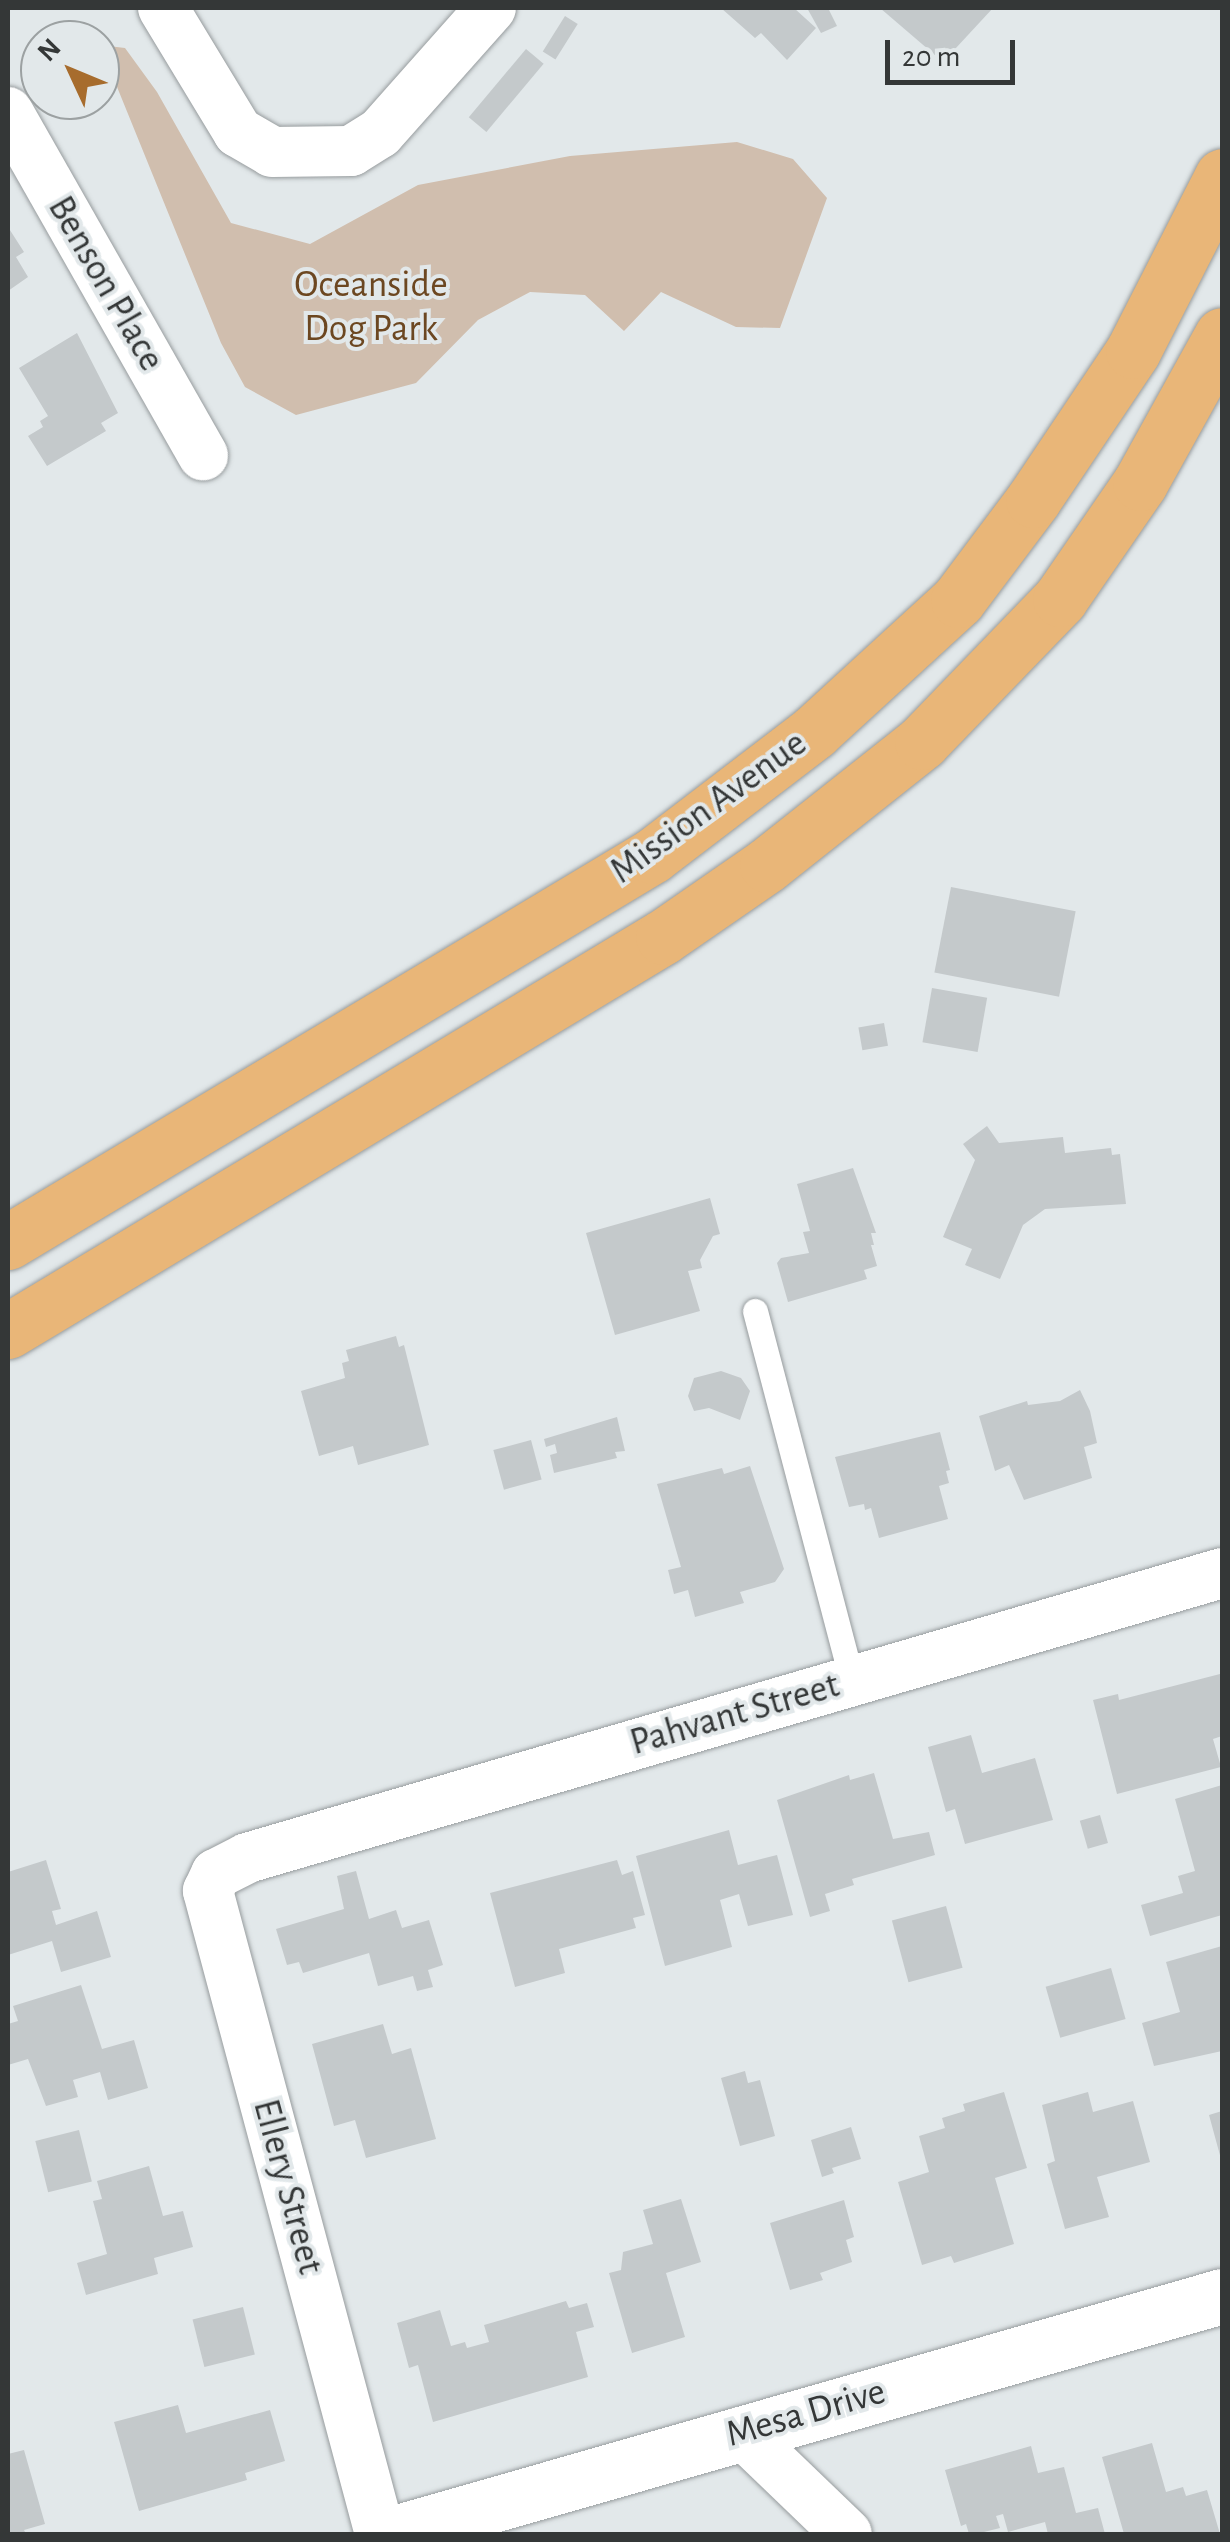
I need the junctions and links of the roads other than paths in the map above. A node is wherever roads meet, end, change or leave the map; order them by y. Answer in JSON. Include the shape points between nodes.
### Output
{"nodes":[{"id":1,"x":163,"y":8,"type":"edge"},
{"id":2,"x":492,"y":8,"type":"edge"},
{"id":3,"x":8,"y":112,"type":"edge"},
{"id":4,"x":1222,"y":176,"type":"edge"},
{"id":5,"x":1222,"y":335,"type":"edge"},
{"id":6,"x":204,"y":455,"type":"dead end"},
{"id":7,"x":8,"y":1242,"type":"edge"},
{"id":8,"x":755,"y":1311,"type":"dead end"},
{"id":9,"x":8,"y":1330,"type":"edge"},
{"id":10,"x":1222,"y":1572,"type":"edge"},
{"id":11,"x":852,"y":1680,"type":"junction"},
{"id":12,"x":247,"y":1858,"type":"joint"},
{"id":13,"x":1222,"y":2296,"type":"edge"},
{"id":14,"x":741,"y":2432,"type":"junction"},
{"id":15,"x":380,"y":2534,"type":"edge"},
{"id":16,"x":391,"y":2534,"type":"edge"},
{"id":17,"x":847,"y":2534,"type":"edge"}],
"edges":[{"from":1,"to":2,"type":"street","via":[[238,132],[272,152],[351,151],[380,133]]},
{"from":3,"to":6,"type":"street","name":"Benson Place"},
{"from":4,"to":7,"type":"main road","name":"Mission Avenue","via":[[1133,351],[1022,514],[958,600],[814,732],[652,856]]},
{"from":5,"to":9,"type":"main road","name":"Mission Avenue","via":[[1140,483],[1060,599],[922,742],[768,865],[663,937]]},
{"from":8,"to":11,"type":"lane"},
{"from":10,"to":11,"type":"street","name":"Pahvant Street"},
{"from":11,"to":12,"type":"street","name":"Pahvant Street"},
{"from":12,"to":15,"type":"street","name":"Ellery Street","via":[[216,1874],[208,1891]]},
{"from":13,"to":14,"type":"main road","name":"Mesa Drive"},
{"from":14,"to":16,"type":"main road","name":"Mesa Drive"},
{"from":14,"to":17,"type":"street"}]}
